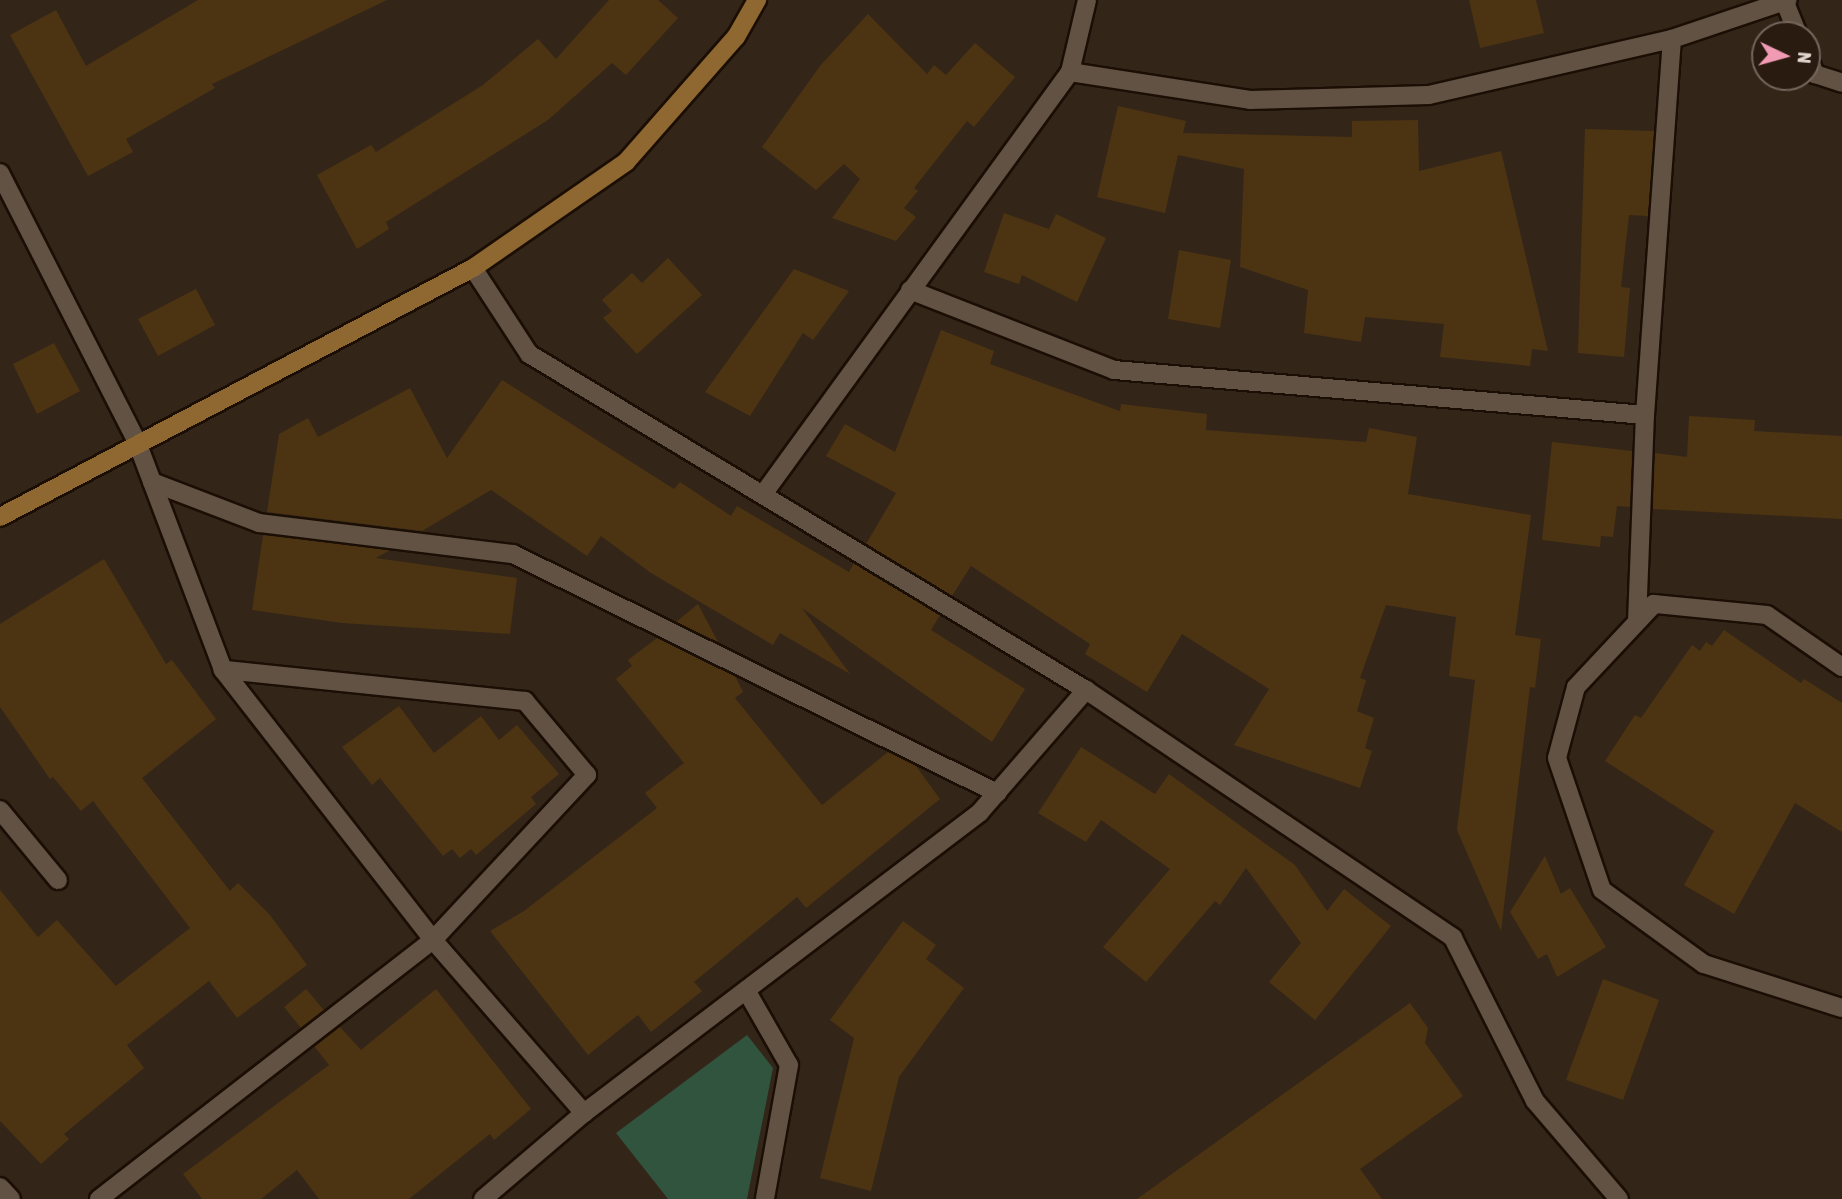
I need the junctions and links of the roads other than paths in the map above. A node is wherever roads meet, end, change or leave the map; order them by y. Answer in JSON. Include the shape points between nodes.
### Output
{"nodes":[{"id":1,"x":757,"y":0,"type":"edge"},
{"id":2,"x":1087,"y":0,"type":"edge"},
{"id":3,"x":1785,"y":0,"type":"edge"},
{"id":4,"x":1793,"y":21,"type":"edge"},
{"id":5,"x":1672,"y":38,"type":"junction"},
{"id":6,"x":1070,"y":72,"type":"junction"},
{"id":7,"x":1821,"y":76,"type":"edge"},
{"id":8,"x":1842,"y":83,"type":"edge"},
{"id":9,"x":0,"y":173,"type":"edge"},
{"id":10,"x":473,"y":268,"type":"junction"},
{"id":11,"x":910,"y":290,"type":"junction"},
{"id":12,"x":1645,"y":415,"type":"junction"},
{"id":13,"x":137,"y":442,"type":"junction"},
{"id":14,"x":152,"y":482,"type":"junction"},
{"id":15,"x":764,"y":493,"type":"junction"},
{"id":16,"x":0,"y":517,"type":"edge"},
{"id":17,"x":1637,"y":622,"type":"junction"},
{"id":18,"x":1842,"y":667,"type":"edge"},
{"id":19,"x":223,"y":670,"type":"junction"},
{"id":20,"x":1086,"y":690,"type":"junction"},
{"id":21,"x":997,"y":793,"type":"junction"},
{"id":22,"x":0,"y":810,"type":"edge"},
{"id":23,"x":58,"y":880,"type":"dead end"},
{"id":24,"x":433,"y":940,"type":"junction"},
{"id":25,"x":746,"y":990,"type":"junction"},
{"id":26,"x":1842,"y":1008,"type":"edge"},
{"id":27,"x":584,"y":1113,"type":"junction"},
{"id":28,"x":0,"y":1187,"type":"edge"},
{"id":29,"x":11,"y":1199,"type":"edge"},
{"id":30,"x":99,"y":1199,"type":"edge"},
{"id":31,"x":483,"y":1199,"type":"edge"},
{"id":32,"x":765,"y":1199,"type":"edge"},
{"id":33,"x":1619,"y":1199,"type":"edge"}],
"edges":[{"from":1,"to":10,"type":"street","via":[[736,37],[626,162]]},
{"from":2,"to":6,"type":"street"},
{"from":3,"to":4,"type":"street"},
{"from":3,"to":5,"type":"street"},
{"from":5,"to":6,"type":"street","via":[[1429,95],[1250,100]]},
{"from":5,"to":12,"type":"street"},
{"from":6,"to":11,"type":"street"},
{"from":7,"to":8,"type":"street"},
{"from":9,"to":13,"type":"street"},
{"from":10,"to":13,"type":"street","via":[[375,323]]},
{"from":10,"to":15,"type":"street","via":[[529,354]]},
{"from":11,"to":12,"type":"street","via":[[1114,370]]},
{"from":11,"to":15,"type":"street"},
{"from":12,"to":17,"type":"street"},
{"from":13,"to":14,"type":"street"},
{"from":13,"to":16,"type":"street"},
{"from":14,"to":19,"type":"street"},
{"from":14,"to":21,"type":"street","via":[[258,523],[513,554]]},
{"from":15,"to":20,"type":"street"},
{"from":17,"to":18,"type":"street","via":[[1654,604],[1767,615]]},
{"from":17,"to":26,"type":"street","via":[[1576,687],[1558,758],[1602,890],[1704,964]]},
{"from":19,"to":24,"type":"street"},
{"from":19,"to":24,"type":"street","via":[[525,701],[587,775]]},
{"from":20,"to":21,"type":"street"},
{"from":20,"to":33,"type":"street","via":[[1453,939],[1535,1101]]},
{"from":21,"to":25,"type":"street","via":[[980,813]]},
{"from":22,"to":23,"type":"street"},
{"from":24,"to":27,"type":"street"},
{"from":24,"to":30,"type":"street"},
{"from":25,"to":27,"type":"street"},
{"from":25,"to":32,"type":"street","via":[[789,1065]]},
{"from":27,"to":31,"type":"street"},
{"from":28,"to":29,"type":"street"}]}
